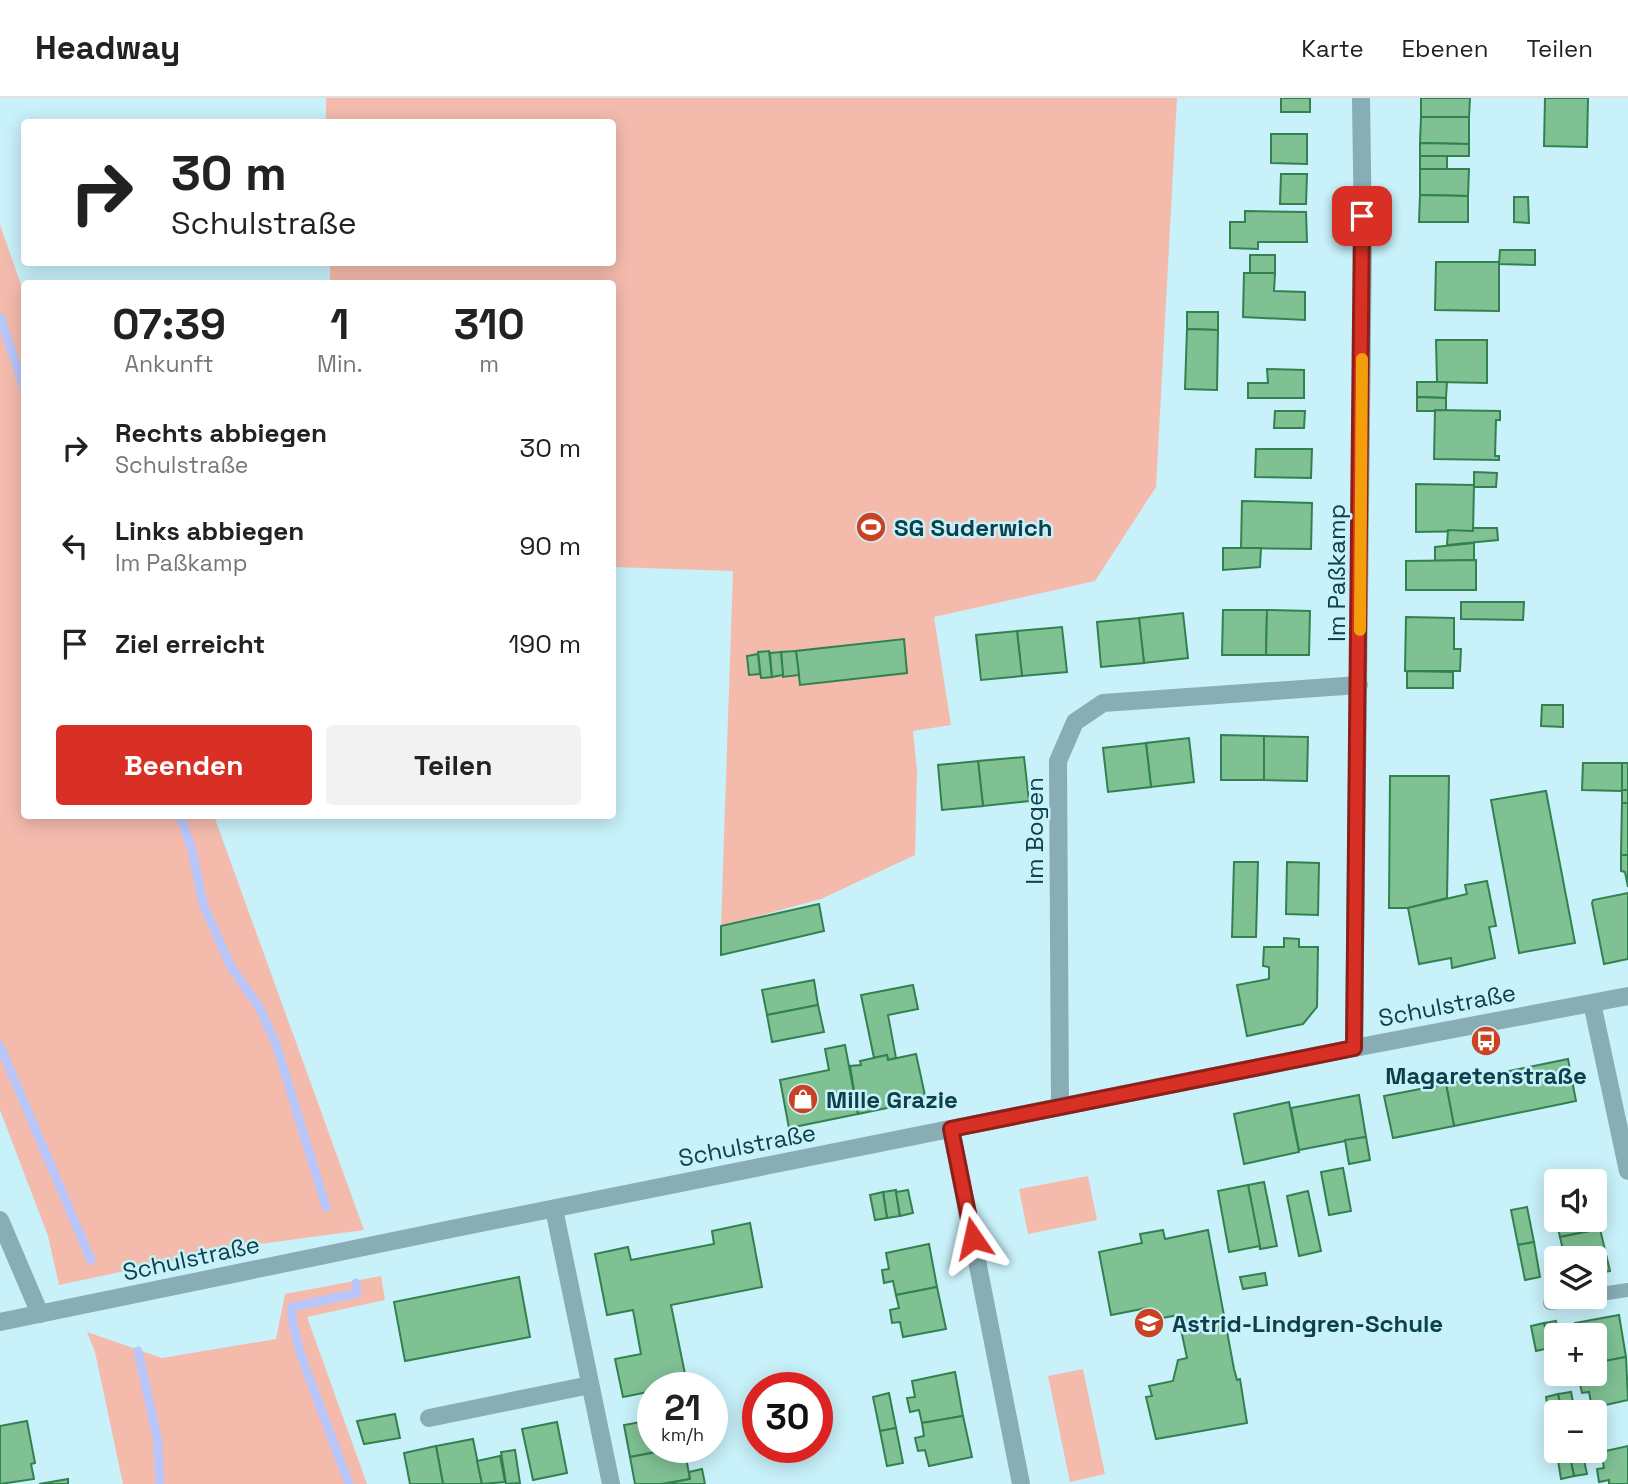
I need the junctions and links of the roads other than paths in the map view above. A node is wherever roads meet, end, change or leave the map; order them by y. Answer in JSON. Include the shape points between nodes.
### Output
{"nodes":[{"id":1,"x":1361,"y":98,"type":"edge"},
{"id":2,"x":1359,"y":685,"type":"junction"},
{"id":3,"x":1628,"y":996,"type":"edge"},
{"id":4,"x":1592,"y":1003,"type":"junction"},
{"id":5,"x":1354,"y":1048,"type":"junction"},
{"id":6,"x":1060,"y":1107,"type":"junction"},
{"id":7,"x":951,"y":1129,"type":"junction"},
{"id":8,"x":1628,"y":1171,"type":"edge"},
{"id":9,"x":554,"y":1209,"type":"junction"},
{"id":10,"x":0,"y":1220,"type":"edge"},
{"id":11,"x":1628,"y":1290,"type":"edge"},
{"id":12,"x":1607,"y":1293,"type":"edge"},
{"id":13,"x":40,"y":1314,"type":"junction"},
{"id":14,"x":0,"y":1322,"type":"edge"},
{"id":15,"x":590,"y":1385,"type":"junction"},
{"id":16,"x":429,"y":1418,"type":"dead end"},
{"id":17,"x":611,"y":1484,"type":"edge"},
{"id":18,"x":1021,"y":1484,"type":"edge"}],
"edges":[{"from":1,"to":2,"type":"street","name":"Im Paßkamp"},
{"from":2,"to":5,"type":"street","name":"Im Paßkamp"},
{"from":2,"to":6,"type":"street","name":"Im Bogen","via":[[1103,703],[1075,722],[1058,761]]},
{"from":3,"to":4,"type":"street","name":"Schulstraße"},
{"from":4,"to":5,"type":"street","name":"Schulstraße"},
{"from":4,"to":8,"type":"street"},
{"from":5,"to":6,"type":"street","name":"Schulstraße"},
{"from":6,"to":7,"type":"street","name":"Schulstraße"},
{"from":7,"to":9,"type":"street","name":"Schulstraße"},
{"from":7,"to":18,"type":"street"},
{"from":9,"to":13,"type":"street","name":"Schulstraße"},
{"from":9,"to":15,"type":"street"},
{"from":10,"to":13,"type":"street"},
{"from":11,"to":12,"type":"lane"},
{"from":13,"to":14,"type":"street","name":"Schulstraße"},
{"from":15,"to":16,"type":"street"},
{"from":15,"to":17,"type":"street"}]}
